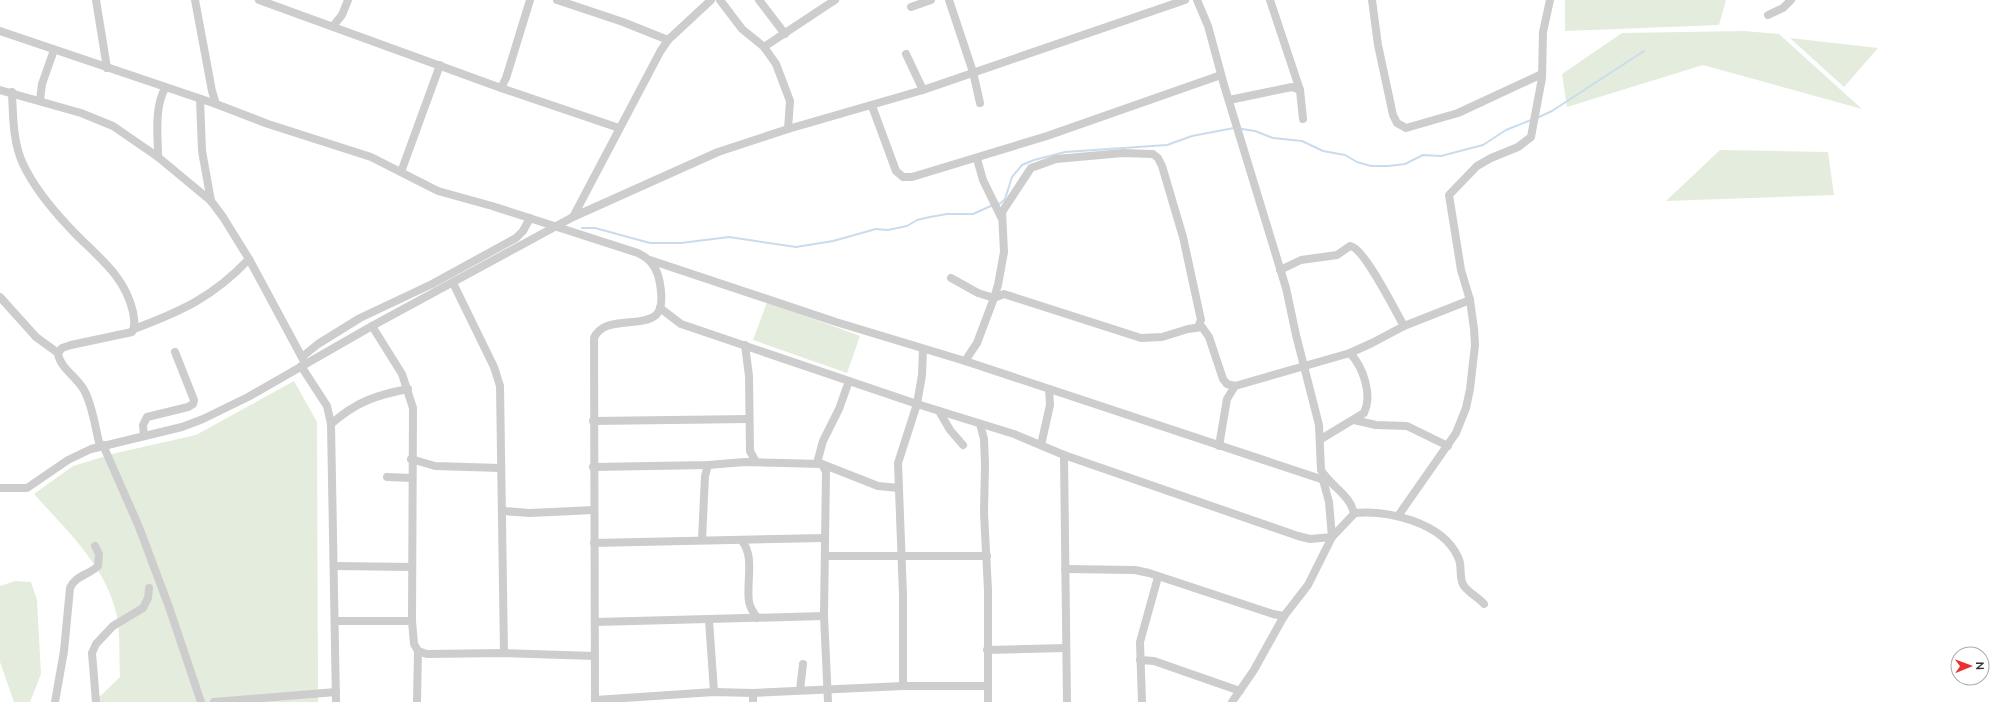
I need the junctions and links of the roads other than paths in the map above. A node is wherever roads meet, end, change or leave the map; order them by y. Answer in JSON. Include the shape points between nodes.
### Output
{"nodes":[{"id":1,"x":96,"y":0,"type":"edge"},
{"id":2,"x":195,"y":0,"type":"edge"},
{"id":3,"x":259,"y":0,"type":"edge"},
{"id":4,"x":348,"y":0,"type":"edge"},
{"id":5,"x":530,"y":0,"type":"edge"},
{"id":6,"x":557,"y":0,"type":"edge"},
{"id":7,"x":711,"y":0,"type":"edge"},
{"id":8,"x":720,"y":0,"type":"edge"},
{"id":9,"x":759,"y":0,"type":"edge"},
{"id":10,"x":835,"y":0,"type":"edge"},
{"id":11,"x":931,"y":0,"type":"edge"},
{"id":12,"x":949,"y":0,"type":"edge"},
{"id":13,"x":1185,"y":0,"type":"edge"},
{"id":14,"x":1197,"y":0,"type":"edge"},
{"id":15,"x":1270,"y":0,"type":"edge"},
{"id":16,"x":1372,"y":0,"type":"edge"},
{"id":17,"x":1550,"y":0,"type":"edge"},
{"id":18,"x":1792,"y":0,"type":"edge"},
{"id":19,"x":911,"y":7,"type":"dead end"},
{"id":20,"x":1768,"y":15,"type":"dead end"},
{"id":21,"x":333,"y":26,"type":"junction"},
{"id":22,"x":0,"y":31,"type":"edge"},
{"id":23,"x":785,"y":34,"type":"junction"},
{"id":24,"x":668,"y":40,"type":"junction"},
{"id":25,"x":764,"y":47,"type":"junction"},
{"id":26,"x":54,"y":50,"type":"junction"},
{"id":27,"x":906,"y":54,"type":"dead end"},
{"id":28,"x":440,"y":65,"type":"junction"},
{"id":29,"x":107,"y":68,"type":"junction"},
{"id":30,"x":973,"y":72,"type":"junction"},
{"id":31,"x":1542,"y":74,"type":"junction"},
{"id":32,"x":1221,"y":75,"type":"junction"},
{"id":33,"x":165,"y":88,"type":"junction"},
{"id":34,"x":502,"y":88,"type":"junction"},
{"id":35,"x":0,"y":90,"type":"edge"},
{"id":36,"x":923,"y":90,"type":"junction"},
{"id":37,"x":1300,"y":90,"type":"junction"},
{"id":38,"x":12,"y":92,"type":"junction"},
{"id":39,"x":200,"y":99,"type":"junction"},
{"id":40,"x":40,"y":100,"type":"junction"},
{"id":41,"x":1229,"y":100,"type":"junction"},
{"id":42,"x":980,"y":103,"type":"dead end"},
{"id":43,"x":216,"y":104,"type":"junction"},
{"id":44,"x":872,"y":106,"type":"junction"},
{"id":45,"x":1303,"y":119,"type":"dead end"},
{"id":46,"x":619,"y":128,"type":"junction"},
{"id":47,"x":788,"y":129,"type":"junction"},
{"id":48,"x":158,"y":158,"type":"junction"},
{"id":49,"x":977,"y":159,"type":"junction"},
{"id":50,"x":401,"y":172,"type":"junction"},
{"id":51,"x":210,"y":201,"type":"junction"},
{"id":52,"x":573,"y":217,"type":"junction"},
{"id":53,"x":1001,"y":217,"type":"junction"},
{"id":54,"x":530,"y":218,"type":"junction"},
{"id":55,"x":556,"y":227,"type":"junction"},
{"id":56,"x":249,"y":259,"type":"junction"},
{"id":57,"x":648,"y":260,"type":"junction"},
{"id":58,"x":1280,"y":270,"type":"junction"},
{"id":59,"x":952,"y":278,"type":"dead end"},
{"id":60,"x":453,"y":283,"type":"junction"},
{"id":61,"x":0,"y":297,"type":"edge"},
{"id":62,"x":994,"y":298,"type":"junction"},
{"id":63,"x":1470,"y":300,"type":"junction"},
{"id":64,"x":660,"y":308,"type":"junction"},
{"id":65,"x":372,"y":326,"type":"junction"},
{"id":66,"x":1404,"y":326,"type":"junction"},
{"id":67,"x":1198,"y":327,"type":"junction"},
{"id":68,"x":134,"y":329,"type":"junction"},
{"id":69,"x":745,"y":345,"type":"junction"},
{"id":70,"x":923,"y":349,"type":"junction"},
{"id":71,"x":175,"y":352,"type":"dead end"},
{"id":72,"x":58,"y":353,"type":"junction"},
{"id":73,"x":1350,"y":353,"type":"junction"},
{"id":74,"x":965,"y":361,"type":"junction"},
{"id":75,"x":303,"y":362,"type":"junction"},
{"id":76,"x":1304,"y":366,"type":"junction"},
{"id":77,"x":849,"y":381,"type":"junction"},
{"id":78,"x":1235,"y":386,"type":"junction"},
{"id":79,"x":408,"y":389,"type":"junction"},
{"id":80,"x":1049,"y":389,"type":"junction"},
{"id":81,"x":917,"y":404,"type":"junction"},
{"id":82,"x":326,"y":406,"type":"junction"},
{"id":83,"x":939,"y":411,"type":"junction"},
{"id":84,"x":341,"y":415,"type":"junction"},
{"id":85,"x":749,"y":419,"type":"junction"},
{"id":86,"x":594,"y":420,"type":"junction"},
{"id":87,"x":1354,"y":420,"type":"junction"},
{"id":88,"x":331,"y":424,"type":"junction"},
{"id":89,"x":980,"y":424,"type":"junction"},
{"id":90,"x":144,"y":436,"type":"junction"},
{"id":91,"x":1321,"y":438,"type":"junction"},
{"id":92,"x":963,"y":445,"type":"dead end"},
{"id":93,"x":1041,"y":445,"type":"junction"},
{"id":94,"x":101,"y":446,"type":"junction"},
{"id":95,"x":1220,"y":446,"type":"junction"},
{"id":96,"x":1448,"y":446,"type":"junction"},
{"id":97,"x":750,"y":451,"type":"junction"},
{"id":98,"x":1064,"y":454,"type":"junction"},
{"id":99,"x":412,"y":459,"type":"junction"},
{"id":100,"x":745,"y":462,"type":"junction"},
{"id":101,"x":756,"y":462,"type":"junction"},
{"id":102,"x":1321,"y":462,"type":"junction"},
{"id":103,"x":819,"y":464,"type":"junction"},
{"id":104,"x":708,"y":465,"type":"junction"},
{"id":105,"x":594,"y":466,"type":"junction"},
{"id":106,"x":500,"y":468,"type":"junction"},
{"id":107,"x":1309,"y":475,"type":"junction"},
{"id":108,"x":387,"y":477,"type":"dead end"},
{"id":109,"x":412,"y":478,"type":"junction"},
{"id":110,"x":1327,"y":481,"type":"junction"},
{"id":111,"x":0,"y":488,"type":"edge"},
{"id":112,"x":898,"y":488,"type":"junction"},
{"id":113,"x":594,"y":510,"type":"junction"},
{"id":114,"x":503,"y":511,"type":"junction"},
{"id":115,"x":1354,"y":513,"type":"junction"},
{"id":116,"x":1398,"y":516,"type":"junction"},
{"id":117,"x":1332,"y":537,"type":"junction"},
{"id":118,"x":824,"y":538,"type":"junction"},
{"id":119,"x":702,"y":540,"type":"junction"},
{"id":120,"x":742,"y":541,"type":"junction"},
{"id":121,"x":594,"y":543,"type":"junction"},
{"id":122,"x":95,"y":546,"type":"dead end"},
{"id":123,"x":902,"y":554,"type":"junction"},
{"id":124,"x":826,"y":556,"type":"junction"},
{"id":125,"x":986,"y":556,"type":"junction"},
{"id":126,"x":334,"y":566,"type":"junction"},
{"id":127,"x":412,"y":568,"type":"junction"},
{"id":128,"x":1065,"y":569,"type":"junction"},
{"id":129,"x":1158,"y":577,"type":"junction"},
{"id":130,"x":149,"y":588,"type":"dead end"},
{"id":131,"x":1484,"y":604,"type":"dead end"},
{"id":132,"x":824,"y":616,"type":"junction"},
{"id":133,"x":1284,"y":616,"type":"junction"},
{"id":134,"x":757,"y":618,"type":"junction"},
{"id":135,"x":709,"y":620,"type":"junction"},
{"id":136,"x":335,"y":621,"type":"junction"},
{"id":137,"x":412,"y":621,"type":"junction"},
{"id":138,"x":596,"y":622,"type":"junction"},
{"id":139,"x":1066,"y":648,"type":"junction"},
{"id":140,"x":987,"y":650,"type":"junction"},
{"id":141,"x":418,"y":651,"type":"junction"},
{"id":142,"x":504,"y":653,"type":"junction"},
{"id":143,"x":595,"y":656,"type":"junction"},
{"id":144,"x":1140,"y":660,"type":"junction"},
{"id":145,"x":803,"y":664,"type":"dead end"},
{"id":146,"x":903,"y":686,"type":"junction"},
{"id":147,"x":987,"y":686,"type":"junction"},
{"id":148,"x":827,"y":688,"type":"junction"},
{"id":149,"x":800,"y":690,"type":"junction"},
{"id":150,"x":1240,"y":691,"type":"junction"},
{"id":151,"x":336,"y":692,"type":"junction"},
{"id":152,"x":714,"y":692,"type":"junction"},
{"id":153,"x":753,"y":693,"type":"junction"},
{"id":154,"x":671,"y":699,"type":"edge"},
{"id":155,"x":595,"y":701,"type":"edge"},
{"id":156,"x":55,"y":702,"type":"edge"},
{"id":157,"x":96,"y":702,"type":"edge"},
{"id":158,"x":201,"y":702,"type":"edge"},
{"id":159,"x":214,"y":702,"type":"edge"},
{"id":160,"x":336,"y":702,"type":"edge"},
{"id":161,"x":417,"y":702,"type":"edge"},
{"id":162,"x":753,"y":702,"type":"edge"},
{"id":163,"x":828,"y":702,"type":"edge"},
{"id":164,"x":988,"y":702,"type":"edge"},
{"id":165,"x":1067,"y":702,"type":"edge"},
{"id":166,"x":1142,"y":702,"type":"edge"},
{"id":167,"x":1232,"y":702,"type":"edge"}],
"edges":[{"from":1,"to":29,"type":"street"},
{"from":2,"to":43,"type":"street"},
{"from":3,"to":21,"type":"street"},
{"from":4,"to":21,"type":"street","via":[[342,15]]},
{"from":5,"to":34,"type":"street"},
{"from":6,"to":24,"type":"street"},
{"from":7,"to":24,"type":"street"},
{"from":8,"to":25,"type":"street","via":[[742,29]]},
{"from":9,"to":23,"type":"street"},
{"from":10,"to":23,"type":"street"},
{"from":11,"to":19,"type":"street"},
{"from":12,"to":30,"type":"street"},
{"from":13,"to":30,"type":"street"},
{"from":14,"to":32,"type":"street","via":[[1208,26]]},
{"from":15,"to":37,"type":"street"},
{"from":16,"to":31,"type":"street","via":[[1378,45],[1393,115],[1397,123],[1406,128],[1458,113]]},
{"from":17,"to":31,"type":"street","via":[[1543,32]]},
{"from":18,"to":20,"type":"street","via":[[1783,8]]},
{"from":21,"to":28,"type":"street"},
{"from":22,"to":26,"type":"street"},
{"from":23,"to":25,"type":"street"},
{"from":24,"to":46,"type":"street"},
{"from":25,"to":47,"type":"street","via":[[776,64],[788,97]]},
{"from":26,"to":29,"type":"street"},
{"from":26,"to":40,"type":"street","via":[[42,84]]},
{"from":27,"to":36,"type":"street"},
{"from":28,"to":34,"type":"street"},
{"from":28,"to":50,"type":"street"},
{"from":29,"to":33,"type":"street"},
{"from":30,"to":36,"type":"street"},
{"from":30,"to":42,"type":"street"},
{"from":31,"to":63,"type":"street","via":[[1531,137],[1518,147],[1477,166],[1450,195],[1461,270]]},
{"from":32,"to":41,"type":"street"},
{"from":32,"to":49,"type":"street"},
{"from":33,"to":39,"type":"street"},
{"from":33,"to":48,"type":"street","via":[[158,111]]},
{"from":34,"to":46,"type":"street"},
{"from":35,"to":38,"type":"street"},
{"from":36,"to":44,"type":"street"},
{"from":37,"to":41,"type":"street","via":[[1293,87]]},
{"from":37,"to":45,"type":"street"},
{"from":38,"to":40,"type":"street"},
{"from":38,"to":68,"type":"street","via":[[14,123],[23,163],[33,181],[64,221],[114,272],[132,306]]},
{"from":39,"to":43,"type":"street"},
{"from":39,"to":51,"type":"street","via":[[202,151]]},
{"from":40,"to":48,"type":"street","via":[[100,120],[125,133]]},
{"from":41,"to":58,"type":"street"},
{"from":43,"to":50,"type":"street","via":[[268,124],[352,150]]},
{"from":44,"to":47,"type":"street"},
{"from":44,"to":49,"type":"street","via":[[892,164],[900,176],[925,174]]},
{"from":46,"to":52,"type":"street"},
{"from":47,"to":52,"type":"street","via":[[718,152]]},
{"from":48,"to":51,"type":"street"},
{"from":49,"to":53,"type":"street","via":[[983,180]]},
{"from":50,"to":54,"type":"street","via":[[438,191]]},
{"from":51,"to":56,"type":"street"},
{"from":52,"to":55,"type":"street"},
{"from":53,"to":62,"type":"street","via":[[1004,252]]},
{"from":53,"to":67,"type":"street","via":[[1003,209],[1026,173],[1041,163],[1086,156],[1153,154],[1162,166],[1183,237],[1201,315]]},
{"from":54,"to":55,"type":"street"},
{"from":54,"to":75,"type":"street","via":[[516,238],[432,284],[360,318],[318,344]]},
{"from":55,"to":57,"type":"street","via":[[611,243],[638,253]]},
{"from":55,"to":60,"type":"street"},
{"from":56,"to":68,"type":"street","via":[[220,286],[200,300],[176,313]]},
{"from":56,"to":75,"type":"street"},
{"from":57,"to":64,"type":"street","via":[[659,279]]},
{"from":57,"to":70,"type":"street"},
{"from":58,"to":66,"type":"street","via":[[1301,260],[1337,256],[1352,246],[1370,266]]},
{"from":58,"to":76,"type":"street"},
{"from":59,"to":62,"type":"street","via":[[978,293]]},
{"from":60,"to":65,"type":"street"},
{"from":60,"to":106,"type":"street","via":[[498,375]]},
{"from":61,"to":72,"type":"street","via":[[36,336]]},
{"from":62,"to":67,"type":"street","via":[[1007,294],[1141,338],[1162,337]]},
{"from":62,"to":74,"type":"street","via":[[977,343]]},
{"from":63,"to":66,"type":"street"},
{"from":63,"to":96,"type":"street","via":[[1475,345],[1471,382],[1463,416]]},
{"from":64,"to":69,"type":"street","via":[[681,324]]},
{"from":64,"to":86,"type":"street","via":[[655,316],[609,326],[596,334]]},
{"from":65,"to":75,"type":"street"},
{"from":65,"to":79,"type":"street","via":[[396,362]]},
{"from":66,"to":73,"type":"street"},
{"from":67,"to":78,"type":"street","via":[[1202,327],[1209,337],[1223,379],[1227,384]]},
{"from":68,"to":72,"type":"street","via":[[123,335],[71,345],[62,348]]},
{"from":69,"to":77,"type":"street"},
{"from":69,"to":85,"type":"street","via":[[749,376]]},
{"from":70,"to":74,"type":"street"},
{"from":70,"to":81,"type":"street"},
{"from":71,"to":90,"type":"street","via":[[194,400],[193,404],[147,417],[143,425]]},
{"from":72,"to":94,"type":"street","via":[[61,363],[84,390]]},
{"from":73,"to":76,"type":"street"},
{"from":73,"to":87,"type":"street","via":[[1360,365],[1367,398],[1364,413]]},
{"from":74,"to":80,"type":"street"},
{"from":75,"to":82,"type":"street"},
{"from":75,"to":90,"type":"street","via":[[248,397],[203,419]]},
{"from":76,"to":78,"type":"street"},
{"from":76,"to":91,"type":"street","via":[[1316,407]]},
{"from":77,"to":81,"type":"street"},
{"from":77,"to":103,"type":"street","via":[[823,441]]},
{"from":78,"to":95,"type":"street","via":[[1227,399]]},
{"from":79,"to":84,"type":"street","via":[[372,397]]},
{"from":79,"to":99,"type":"street","via":[[413,415]]},
{"from":80,"to":93,"type":"street","via":[[1050,406]]},
{"from":80,"to":95,"type":"street"},
{"from":81,"to":83,"type":"street"},
{"from":81,"to":112,"type":"street","via":[[899,459]]},
{"from":82,"to":84,"type":"street"},
{"from":82,"to":88,"type":"street"},
{"from":83,"to":89,"type":"street"},
{"from":83,"to":92,"type":"street"},
{"from":84,"to":88,"type":"street"},
{"from":85,"to":86,"type":"street"},
{"from":85,"to":97,"type":"street"},
{"from":86,"to":105,"type":"street"},
{"from":87,"to":91,"type":"street"},
{"from":87,"to":96,"type":"street","via":[[1376,425],[1407,426]]},
{"from":88,"to":126,"type":"street"},
{"from":89,"to":93,"type":"street"},
{"from":89,"to":125,"type":"street","via":[[985,446]]},
{"from":90,"to":94,"type":"street"},
{"from":91,"to":102,"type":"street"},
{"from":93,"to":98,"type":"street"},
{"from":94,"to":111,"type":"street","via":[[68,460],[27,488]]},
{"from":94,"to":158,"type":"street","via":[[139,527]]},
{"from":95,"to":107,"type":"street"},
{"from":96,"to":116,"type":"street"},
{"from":97,"to":100,"type":"street"},
{"from":97,"to":101,"type":"street"},
{"from":98,"to":117,"type":"street","via":[[1298,536],[1310,539]]},
{"from":98,"to":128,"type":"street"},
{"from":99,"to":106,"type":"street","via":[[435,466]]},
{"from":99,"to":109,"type":"street"},
{"from":100,"to":101,"type":"street"},
{"from":100,"to":104,"type":"street"},
{"from":101,"to":103,"type":"street"},
{"from":102,"to":107,"type":"street"},
{"from":102,"to":110,"type":"street"},
{"from":103,"to":112,"type":"street","via":[[878,486]]},
{"from":103,"to":118,"type":"street","via":[[826,472]]},
{"from":104,"to":105,"type":"street"},
{"from":104,"to":119,"type":"street","via":[[705,476]]},
{"from":105,"to":113,"type":"street"},
{"from":106,"to":114,"type":"street"},
{"from":107,"to":110,"type":"street"},
{"from":108,"to":109,"type":"street"},
{"from":109,"to":127,"type":"street"},
{"from":110,"to":115,"type":"street","via":[[1347,500]]},
{"from":110,"to":117,"type":"street"},
{"from":112,"to":123,"type":"street"},
{"from":113,"to":114,"type":"street","via":[[530,513]]},
{"from":113,"to":121,"type":"street"},
{"from":114,"to":142,"type":"street"},
{"from":115,"to":116,"type":"street"},
{"from":115,"to":117,"type":"street"},
{"from":116,"to":131,"type":"street","via":[[1434,531],[1448,541],[1462,565],[1465,587]]},
{"from":117,"to":133,"type":"street","via":[[1308,585]]},
{"from":118,"to":120,"type":"street"},
{"from":118,"to":124,"type":"street"},
{"from":119,"to":120,"type":"street"},
{"from":119,"to":121,"type":"street"},
{"from":120,"to":134,"type":"street","via":[[748,556],[749,601]]},
{"from":121,"to":138,"type":"street"},
{"from":122,"to":156,"type":"street","via":[[99,554],[98,566],[76,579],[70,588],[64,651]]},
{"from":123,"to":124,"type":"street"},
{"from":123,"to":125,"type":"street"},
{"from":123,"to":146,"type":"street"},
{"from":124,"to":132,"type":"street"},
{"from":125,"to":140,"type":"street"},
{"from":126,"to":127,"type":"street"},
{"from":126,"to":136,"type":"street"},
{"from":127,"to":137,"type":"street"},
{"from":128,"to":129,"type":"street","via":[[1135,570]]},
{"from":128,"to":139,"type":"street"},
{"from":129,"to":133,"type":"street"},
{"from":129,"to":144,"type":"street","via":[[1140,642]]},
{"from":130,"to":157,"type":"street","via":[[143,608],[113,626],[96,644],[92,653]]},
{"from":132,"to":134,"type":"street"},
{"from":132,"to":148,"type":"street"},
{"from":133,"to":150,"type":"street"},
{"from":134,"to":135,"type":"street"},
{"from":135,"to":138,"type":"street"},
{"from":135,"to":152,"type":"street"},
{"from":136,"to":137,"type":"street"},
{"from":136,"to":151,"type":"street"},
{"from":137,"to":141,"type":"street","via":[[414,644]]},
{"from":138,"to":143,"type":"street"},
{"from":139,"to":140,"type":"street"},
{"from":139,"to":165,"type":"street"},
{"from":140,"to":147,"type":"street"},
{"from":141,"to":142,"type":"street","via":[[426,654]]},
{"from":141,"to":161,"type":"street"},
{"from":142,"to":143,"type":"street"},
{"from":143,"to":155,"type":"street"},
{"from":144,"to":150,"type":"street","via":[[1154,661]]},
{"from":144,"to":166,"type":"street"},
{"from":145,"to":149,"type":"street"},
{"from":146,"to":147,"type":"street"},
{"from":146,"to":148,"type":"street"},
{"from":147,"to":164,"type":"street"},
{"from":148,"to":149,"type":"street"},
{"from":148,"to":163,"type":"street"},
{"from":149,"to":153,"type":"street"},
{"from":150,"to":167,"type":"street"},
{"from":151,"to":159,"type":"street"},
{"from":151,"to":160,"type":"street"},
{"from":152,"to":153,"type":"street"},
{"from":152,"to":154,"type":"street"},
{"from":153,"to":162,"type":"street"},
{"from":154,"to":155,"type":"street"}]}
